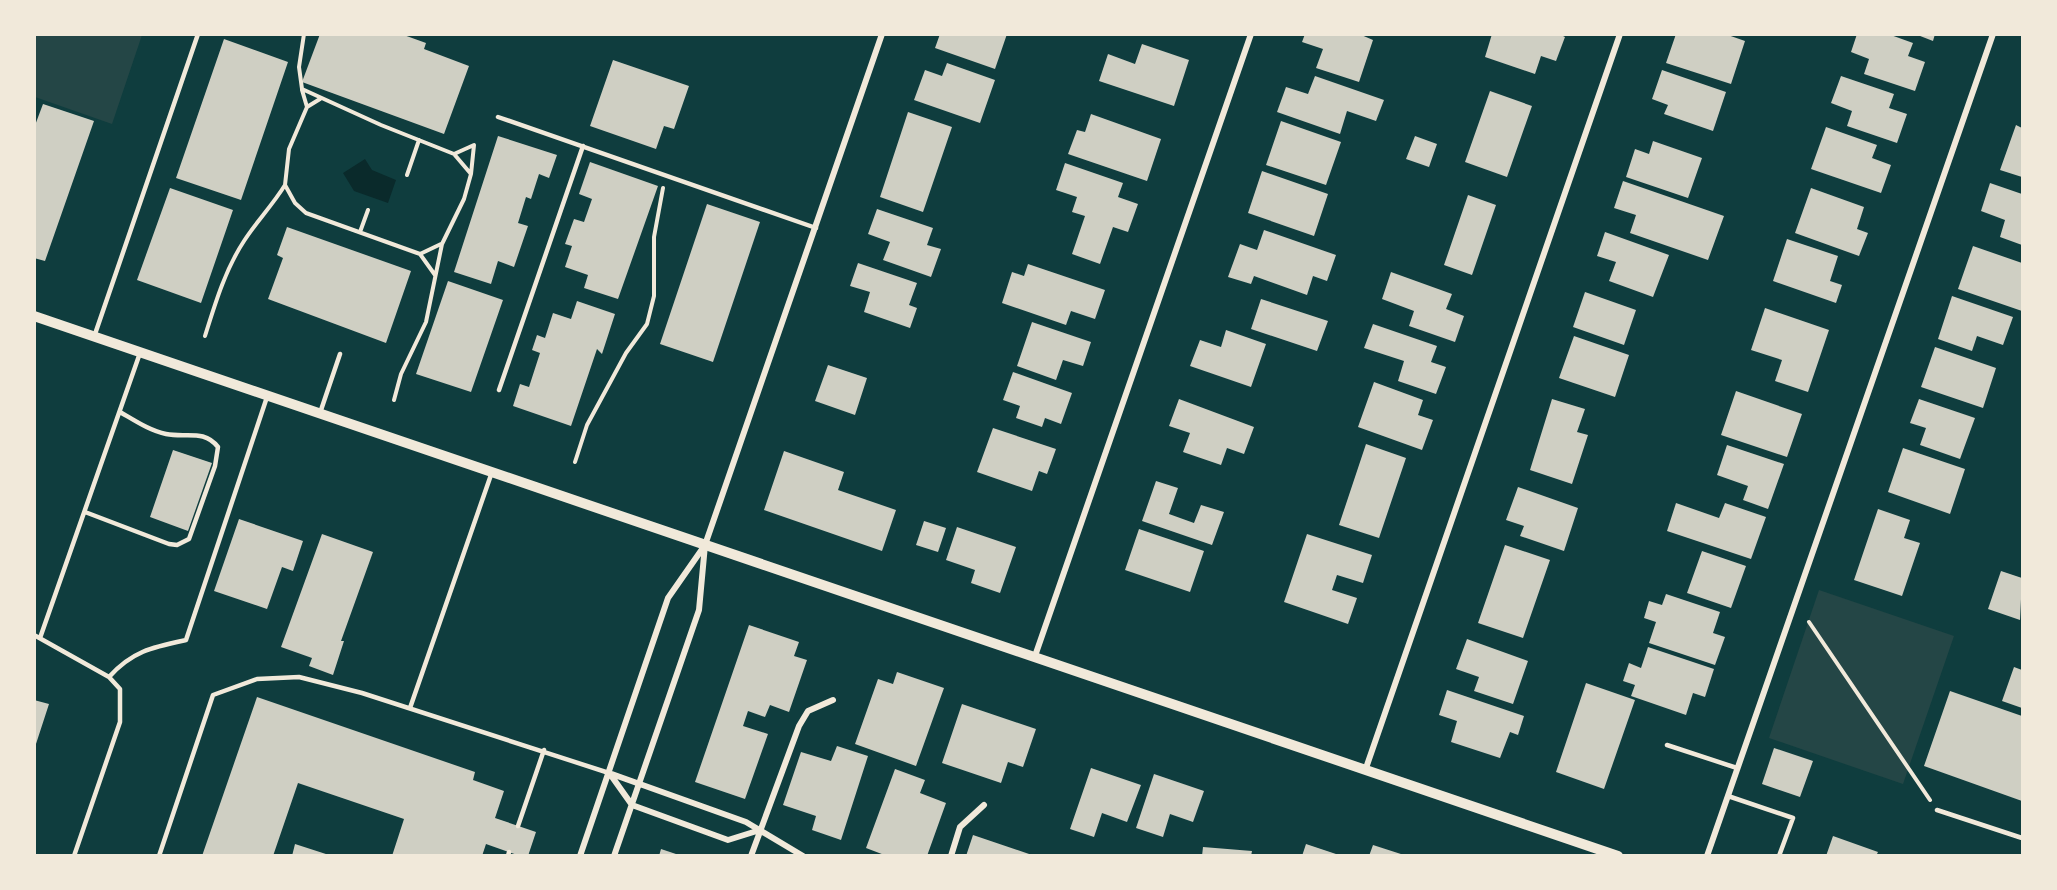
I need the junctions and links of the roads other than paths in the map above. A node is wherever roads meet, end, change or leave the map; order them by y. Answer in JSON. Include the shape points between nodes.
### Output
{"nodes":[{"id":1,"x":198,"y":34,"type":"edge"},
{"id":2,"x":882,"y":34,"type":"edge"},
{"id":3,"x":1251,"y":34,"type":"edge"},
{"id":4,"x":1620,"y":34,"type":"edge"},
{"id":5,"x":1993,"y":34,"type":"edge"},
{"id":6,"x":498,"y":117,"type":"dead end"},
{"id":7,"x":583,"y":147,"type":"junction"},
{"id":8,"x":816,"y":228,"type":"junction"},
{"id":9,"x":34,"y":316,"type":"edge"},
{"id":10,"x":94,"y":337,"type":"junction"},
{"id":11,"x":141,"y":351,"type":"junction"},
{"id":12,"x":340,"y":354,"type":"dead end"},
{"id":13,"x":500,"y":390,"type":"dead end"},
{"id":14,"x":267,"y":397,"type":"junction"},
{"id":15,"x":120,"y":412,"type":"junction"},
{"id":16,"x":320,"y":414,"type":"junction"},
{"id":17,"x":492,"y":472,"type":"junction"},
{"id":18,"x":85,"y":512,"type":"junction"},
{"id":19,"x":705,"y":545,"type":"junction"},
{"id":20,"x":34,"y":635,"type":"edge"},
{"id":21,"x":40,"y":638,"type":"junction"},
{"id":22,"x":1035,"y":656,"type":"junction"},
{"id":23,"x":109,"y":677,"type":"junction"},
{"id":24,"x":833,"y":700,"type":"dead end"},
{"id":25,"x":410,"y":708,"type":"junction"},
{"id":26,"x":1667,"y":745,"type":"dead end"},
{"id":27,"x":544,"y":750,"type":"junction"},
{"id":28,"x":1366,"y":768,"type":"junction"},
{"id":29,"x":1737,"y":768,"type":"junction"},
{"id":30,"x":609,"y":773,"type":"junction"},
{"id":31,"x":639,"y":785,"type":"junction"},
{"id":32,"x":1728,"y":796,"type":"junction"},
{"id":33,"x":632,"y":805,"type":"junction"},
{"id":34,"x":984,"y":805,"type":"dead end"},
{"id":35,"x":1937,"y":810,"type":"road end"},
{"id":36,"x":518,"y":826,"type":"dead end"},
{"id":37,"x":760,"y":830,"type":"junction"},
{"id":38,"x":2022,"y":838,"type":"edge"},
{"id":39,"x":74,"y":855,"type":"edge"},
{"id":40,"x":159,"y":855,"type":"edge"},
{"id":41,"x":580,"y":855,"type":"edge"},
{"id":42,"x":614,"y":855,"type":"edge"},
{"id":43,"x":751,"y":855,"type":"edge"},
{"id":44,"x":803,"y":855,"type":"edge"},
{"id":45,"x":951,"y":855,"type":"edge"},
{"id":46,"x":1618,"y":855,"type":"edge"},
{"id":47,"x":1707,"y":855,"type":"edge"},
{"id":48,"x":1779,"y":855,"type":"edge"}],
"edges":[{"from":1,"to":10,"type":"lane"},
{"from":2,"to":8,"type":"street"},
{"from":3,"to":22,"type":"street"},
{"from":4,"to":28,"type":"street"},
{"from":5,"to":29,"type":"street"},
{"from":6,"to":7,"type":"lane"},
{"from":7,"to":8,"type":"lane"},
{"from":7,"to":13,"type":"lane"},
{"from":8,"to":19,"type":"street"},
{"from":9,"to":10,"type":"street"},
{"from":10,"to":11,"type":"street"},
{"from":11,"to":14,"type":"street"},
{"from":11,"to":15,"type":"lane"},
{"from":12,"to":16,"type":"lane"},
{"from":14,"to":16,"type":"street"},
{"from":14,"to":23,"type":"lane","via":[[186,640],[148,649],[122,661]]},
{"from":15,"to":18,"type":"lane"},
{"from":15,"to":18,"type":"lane","via":[[167,434],[195,434],[212,439],[218,447],[212,476],[189,539],[177,545]]},
{"from":16,"to":17,"type":"street"},
{"from":17,"to":19,"type":"street"},
{"from":17,"to":25,"type":"lane"},
{"from":18,"to":21,"type":"lane"},
{"from":19,"to":22,"type":"street"},
{"from":19,"to":30,"type":"street","via":[[668,598]]},
{"from":19,"to":31,"type":"street","via":[[699,610]]},
{"from":20,"to":21,"type":"lane"},
{"from":21,"to":23,"type":"lane"},
{"from":22,"to":28,"type":"street"},
{"from":23,"to":39,"type":"lane","via":[[120,689],[120,722]]},
{"from":24,"to":37,"type":"street","via":[[808,711],[799,726]]},
{"from":25,"to":27,"type":"lane"},
{"from":25,"to":40,"type":"lane","via":[[298,677],[256,679],[213,694]]},
{"from":26,"to":29,"type":"lane"},
{"from":27,"to":30,"type":"lane"},
{"from":27,"to":36,"type":"lane"},
{"from":28,"to":46,"type":"street"},
{"from":29,"to":32,"type":"street"},
{"from":30,"to":31,"type":"street"},
{"from":30,"to":33,"type":"street"},
{"from":30,"to":41,"type":"street"},
{"from":31,"to":33,"type":"street"},
{"from":31,"to":37,"type":"street"},
{"from":32,"to":47,"type":"street"},
{"from":32,"to":48,"type":"lane","via":[[1792,818]]},
{"from":33,"to":37,"type":"street","via":[[728,840]]},
{"from":33,"to":42,"type":"street"},
{"from":34,"to":45,"type":"street","via":[[960,827]]},
{"from":35,"to":38,"type":"lane"},
{"from":37,"to":43,"type":"street"},
{"from":37,"to":44,"type":"street"}]}
